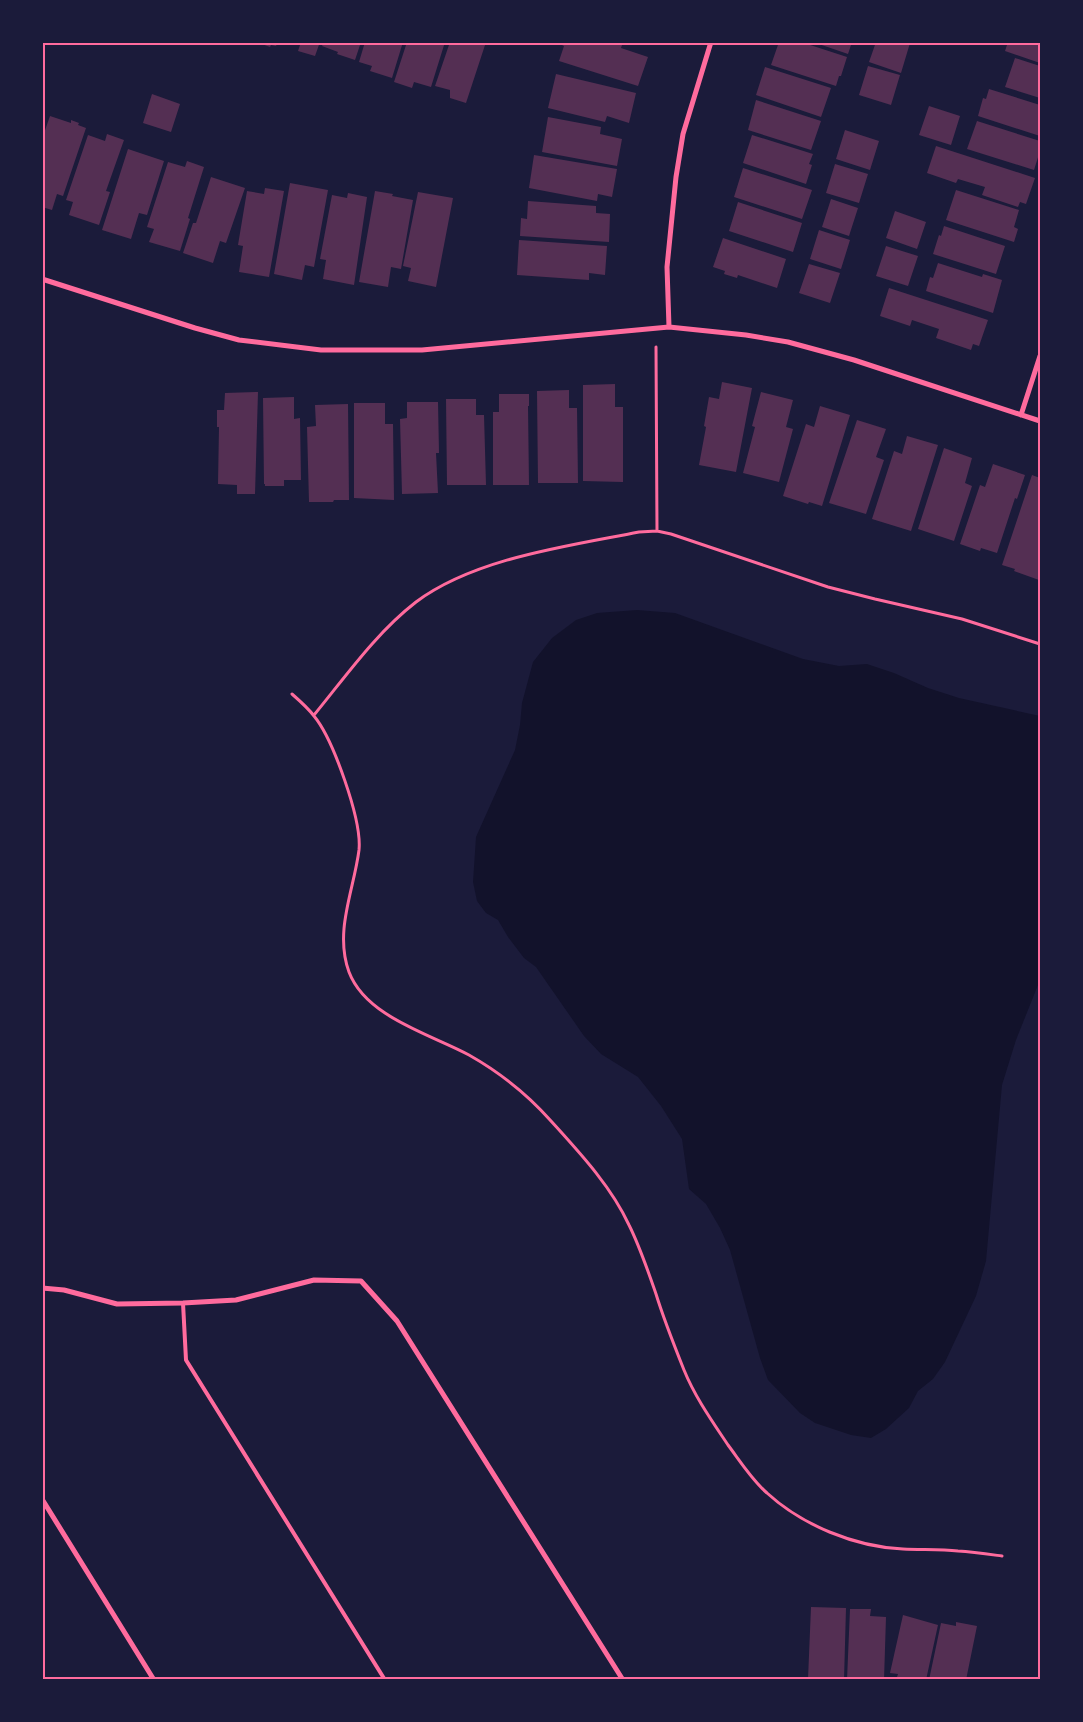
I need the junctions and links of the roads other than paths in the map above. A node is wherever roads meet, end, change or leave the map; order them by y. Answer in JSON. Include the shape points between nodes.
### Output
{"nodes":[{"id":1,"x":711,"y":42,"type":"edge"},
{"id":2,"x":42,"y":279,"type":"edge"},
{"id":3,"x":669,"y":327,"type":"junction"},
{"id":4,"x":1040,"y":356,"type":"edge"},
{"id":5,"x":1021,"y":415,"type":"junction"},
{"id":6,"x":1040,"y":421,"type":"edge"},
{"id":7,"x":42,"y":1288,"type":"edge"},
{"id":8,"x":183,"y":1303,"type":"junction"},
{"id":9,"x":42,"y":1499,"type":"edge"},
{"id":10,"x":154,"y":1680,"type":"edge"},
{"id":11,"x":385,"y":1680,"type":"edge"},
{"id":12,"x":623,"y":1680,"type":"edge"}],
"edges":[{"from":1,"to":3,"type":"street","via":[[683,134],[676,177],[667,267]]},
{"from":2,"to":3,"type":"street","via":[[239,340],[321,350],[422,350]]},
{"from":3,"to":5,"type":"street","via":[[746,335],[818,350]]},
{"from":4,"to":5,"type":"street"},
{"from":5,"to":6,"type":"street"},
{"from":7,"to":8,"type":"street","via":[[64,1290],[117,1304]]},
{"from":8,"to":11,"type":"lane","via":[[186,1360]]},
{"from":8,"to":12,"type":"street","via":[[236,1300],[314,1280],[361,1281],[397,1321]]},
{"from":9,"to":10,"type":"street"}]}
